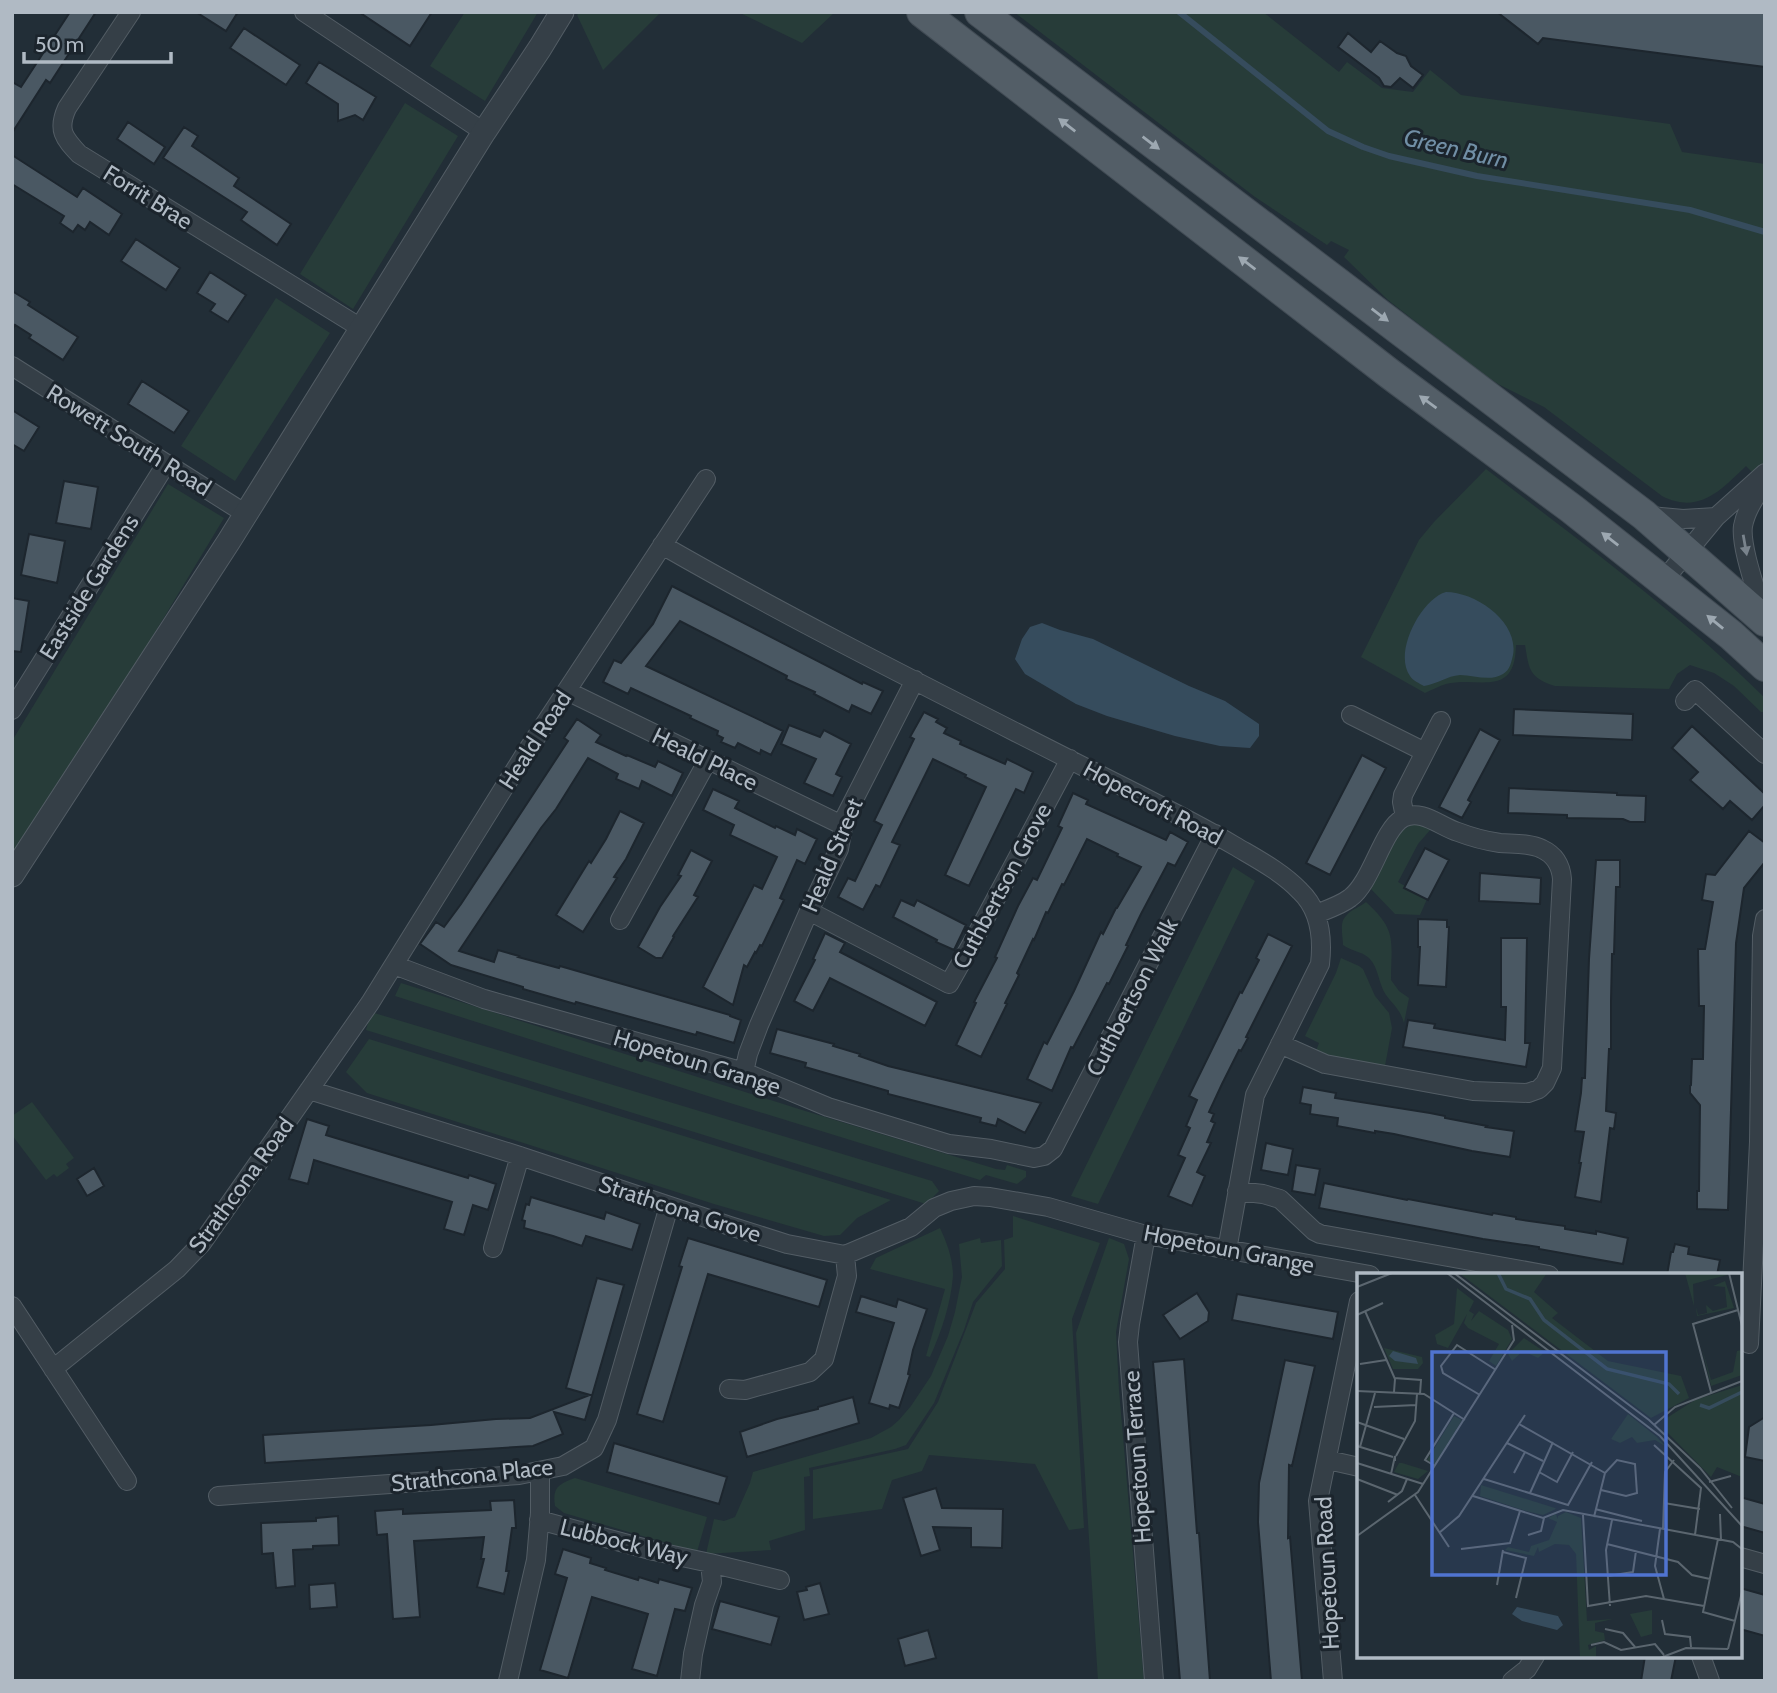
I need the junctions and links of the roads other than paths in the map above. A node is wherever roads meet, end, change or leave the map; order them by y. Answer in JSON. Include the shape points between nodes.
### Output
{"nodes":[{"id":1,"x":131,"y":12,"type":"edge"},
{"id":2,"x":304,"y":12,"type":"edge"},
{"id":3,"x":562,"y":12,"type":"edge"},
{"id":4,"x":922,"y":12,"type":"edge"},
{"id":5,"x":980,"y":12,"type":"edge"},
{"id":6,"x":484,"y":132,"type":"junction"},
{"id":7,"x":361,"y":328,"type":"junction"},
{"id":8,"x":12,"y":366,"type":"edge"},
{"id":9,"x":166,"y":464,"type":"junction"},
{"id":10,"x":1765,"y":473,"type":"edge"},
{"id":11,"x":706,"y":479,"type":"dead end"},
{"id":12,"x":1765,"y":482,"type":"edge"},
{"id":13,"x":246,"y":514,"type":"junction"},
{"id":14,"x":1644,"y":514,"type":"junction"},
{"id":15,"x":1716,"y":517,"type":"junction"},
{"id":16,"x":662,"y":545,"type":"junction"},
{"id":17,"x":1687,"y":552,"type":"junction"},
{"id":18,"x":1663,"y":581,"type":"junction"},
{"id":19,"x":1765,"y":620,"type":"edge"},
{"id":20,"x":1765,"y":666,"type":"edge"},
{"id":21,"x":915,"y":680,"type":"junction"},
{"id":22,"x":567,"y":691,"type":"junction"},
{"id":23,"x":1685,"y":701,"type":"dead end"},
{"id":24,"x":12,"y":710,"type":"edge"},
{"id":25,"x":1352,"y":715,"type":"dead end"},
{"id":26,"x":1441,"y":721,"type":"dead end"},
{"id":27,"x":1425,"y":752,"type":"junction"},
{"id":28,"x":1765,"y":754,"type":"edge"},
{"id":29,"x":708,"y":760,"type":"junction"},
{"id":30,"x":1070,"y":760,"type":"junction"},
{"id":31,"x":1405,"y":817,"type":"junction"},
{"id":32,"x":844,"y":826,"type":"junction"},
{"id":33,"x":1215,"y":834,"type":"junction"},
{"id":34,"x":15,"y":865,"type":"edge"},
{"id":35,"x":809,"y":911,"type":"junction"},
{"id":36,"x":1316,"y":915,"type":"junction"},
{"id":37,"x":1765,"y":919,"type":"edge"},
{"id":38,"x":620,"y":920,"type":"dead end"},
{"id":39,"x":394,"y":965,"type":"junction"},
{"id":40,"x":370,"y":1003,"type":"joint"},
{"id":41,"x":1280,"y":1044,"type":"junction"},
{"id":42,"x":744,"y":1072,"type":"junction"},
{"id":43,"x":309,"y":1090,"type":"junction"},
{"id":44,"x":1762,"y":1143,"type":"edge"},
{"id":45,"x":520,"y":1156,"type":"junction"},
{"id":46,"x":1044,"y":1156,"type":"joint"},
{"id":47,"x":1237,"y":1191,"type":"junction"},
{"id":48,"x":669,"y":1206,"type":"junction"},
{"id":49,"x":1146,"y":1235,"type":"junction"},
{"id":50,"x":493,"y":1248,"type":"dead end"},
{"id":51,"x":1227,"y":1250,"type":"junction"},
{"id":52,"x":845,"y":1255,"type":"junction"},
{"id":53,"x":1360,"y":1273,"type":"edge"},
{"id":54,"x":1538,"y":1273,"type":"edge"},
{"id":55,"x":12,"y":1306,"type":"edge"},
{"id":56,"x":1357,"y":1311,"type":"edge"},
{"id":57,"x":1751,"y":1344,"type":"edge"},
{"id":58,"x":54,"y":1369,"type":"junction"},
{"id":59,"x":729,"y":1389,"type":"dead end"},
{"id":60,"x":1328,"y":1460,"type":"junction"},
{"id":61,"x":1357,"y":1467,"type":"edge"},
{"id":62,"x":540,"y":1471,"type":"junction"},
{"id":63,"x":127,"y":1481,"type":"dead end"},
{"id":64,"x":218,"y":1496,"type":"dead end"},
{"id":65,"x":539,"y":1520,"type":"junction"},
{"id":66,"x":1742,"y":1558,"type":"edge"},
{"id":67,"x":710,"y":1563,"type":"junction"},
{"id":68,"x":1765,"y":1564,"type":"edge"},
{"id":69,"x":780,"y":1580,"type":"dead end"},
{"id":70,"x":1534,"y":1658,"type":"edge"},
{"id":71,"x":1703,"y":1658,"type":"edge"},
{"id":72,"x":508,"y":1681,"type":"edge"},
{"id":73,"x":690,"y":1681,"type":"edge"},
{"id":74,"x":1154,"y":1681,"type":"edge"},
{"id":75,"x":1333,"y":1681,"type":"edge"},
{"id":76,"x":1512,"y":1681,"type":"edge"},
{"id":77,"x":1710,"y":1681,"type":"edge"}],
"edges":[{"from":1,"to":7,"type":"street","name":"Forrit Brae","via":[[67,108],[62,118],[65,139],[79,154]]},
{"from":2,"to":6,"type":"street"},
{"from":3,"to":6,"type":"street"},
{"from":18,"to":4,"type":"main road","one_way":true},
{"from":5,"to":14,"type":"main road","one_way":true},
{"from":6,"to":7,"type":"street"},
{"from":7,"to":13,"type":"street"},
{"from":8,"to":9,"type":"street","name":"Rowett South Road"},
{"from":9,"to":13,"type":"street","name":"Rowett South Road"},
{"from":9,"to":24,"type":"street","name":"Eastside Gardens"},
{"from":10,"to":15,"type":"street"},
{"from":11,"to":16,"type":"street","name":"Heald Road"},
{"from":12,"to":19,"type":"street","one_way":true,"via":[[1746,516],[1743,541]]},
{"from":13,"to":34,"type":"street"},
{"from":14,"to":15,"type":"street","via":[[1673,519]]},
{"from":14,"to":17,"type":"main road"},
{"from":15,"to":17,"type":"street"},
{"from":16,"to":21,"type":"street","name":"Hopecroft Road"},
{"from":16,"to":22,"type":"street","name":"Heald Road"},
{"from":17,"to":18,"type":"street"},
{"from":17,"to":19,"type":"main road"},
{"from":20,"to":18,"type":"main road","one_way":true},
{"from":21,"to":30,"type":"street","name":"Hopecroft Road"},
{"from":21,"to":32,"type":"street","name":"Heald Street"},
{"from":22,"to":29,"type":"street","name":"Heald Place"},
{"from":22,"to":39,"type":"street","name":"Heald Road"},
{"from":23,"to":28,"type":"street","via":[[1695,690]]},
{"from":25,"to":27,"type":"street"},
{"from":26,"to":27,"type":"street"},
{"from":27,"to":31,"type":"street","via":[[1403,795]]},
{"from":29,"to":32,"type":"street","name":"Heald Place"},
{"from":29,"to":38,"type":"street","via":[[653,875]]},
{"from":30,"to":33,"type":"street","name":"Hopecroft Road"},
{"from":30,"to":35,"type":"street","name":"Cuthbertson Grove","via":[[949,984]]},
{"from":31,"to":36,"type":"street","via":[[1395,825],[1355,893]]},
{"from":31,"to":41,"type":"street","via":[[1423,816],[1457,832],[1529,845],[1558,863],[1562,887],[1549,1078],[1528,1093],[1473,1091],[1325,1064]]},
{"from":32,"to":35,"type":"street","name":"Heald Street","via":[[839,849]]},
{"from":33,"to":36,"type":"street","name":"Hopecroft Road","via":[[1286,878],[1302,892]]},
{"from":33,"to":46,"type":"street","name":"Cuthbertson Walk","via":[[1053,1149]]},
{"from":35,"to":42,"type":"street","name":"Heald Street","via":[[759,1025]]},
{"from":36,"to":41,"type":"street","name":"Hopecroft Road","via":[[1320,964]]},
{"from":37,"to":44,"type":"street"},
{"from":39,"to":40,"type":"street","name":"Heald Road"},
{"from":39,"to":42,"type":"street","name":"Hopetoun Grange","via":[[484,999]]},
{"from":40,"to":43,"type":"street","name":"Strathcona Road"},
{"from":41,"to":47,"type":"street","name":"Hopecroft Road","via":[[1255,1095]]},
{"from":42,"to":46,"type":"street","name":"Hopetoun Grange","via":[[828,1107],[950,1144]]},
{"from":43,"to":45,"type":"street","name":"Strathcona Grove"},
{"from":43,"to":58,"type":"street","name":"Strathcona Road","via":[[191,1256]]},
{"from":44,"to":57,"type":"street"},
{"from":45,"to":48,"type":"street","name":"Strathcona Grove"},
{"from":45,"to":50,"type":"street"},
{"from":47,"to":51,"type":"street","name":"Hopecroft Road"},
{"from":47,"to":54,"type":"street","name":"Hopetoun Grange","via":[[1280,1199],[1320,1234]]},
{"from":48,"to":52,"type":"street","name":"Strathcona Grove","via":[[787,1244]]},
{"from":48,"to":62,"type":"street","name":"Strathcona Place","via":[[607,1420],[594,1448],[563,1466]]},
{"from":49,"to":51,"type":"street","name":"Hopetoun Grange"},
{"from":49,"to":52,"type":"street","name":"Hopetoun Grange","via":[[1048,1207],[974,1196],[934,1208],[911,1227]]},
{"from":49,"to":74,"type":"street","name":"Hopetoun Terrace","via":[[1128,1342]]},
{"from":51,"to":53,"type":"street","name":"Hopetoun Grange"},
{"from":52,"to":59,"type":"street","via":[[847,1276],[824,1359],[810,1372],[745,1390]]},
{"from":55,"to":58,"type":"street"},
{"from":56,"to":60,"type":"street","name":"Hopetoun Road"},
{"from":58,"to":63,"type":"street"},
{"from":60,"to":61,"type":"street"},
{"from":60,"to":75,"type":"street","name":"Hopetoun Road","via":[[1318,1501]]},
{"from":62,"to":64,"type":"street","name":"Strathcona Place"},
{"from":62,"to":65,"type":"street"},
{"from":65,"to":67,"type":"street","name":"Lubbock Way"},
{"from":65,"to":72,"type":"street","via":[[536,1560]]},
{"from":66,"to":68,"type":"street"},
{"from":67,"to":69,"type":"street","name":"Lubbock Way"},
{"from":67,"to":73,"type":"street","name":"Lubbock Way","via":[[712,1582]]},
{"from":70,"to":76,"type":"street"},
{"from":71,"to":77,"type":"street"}]}
